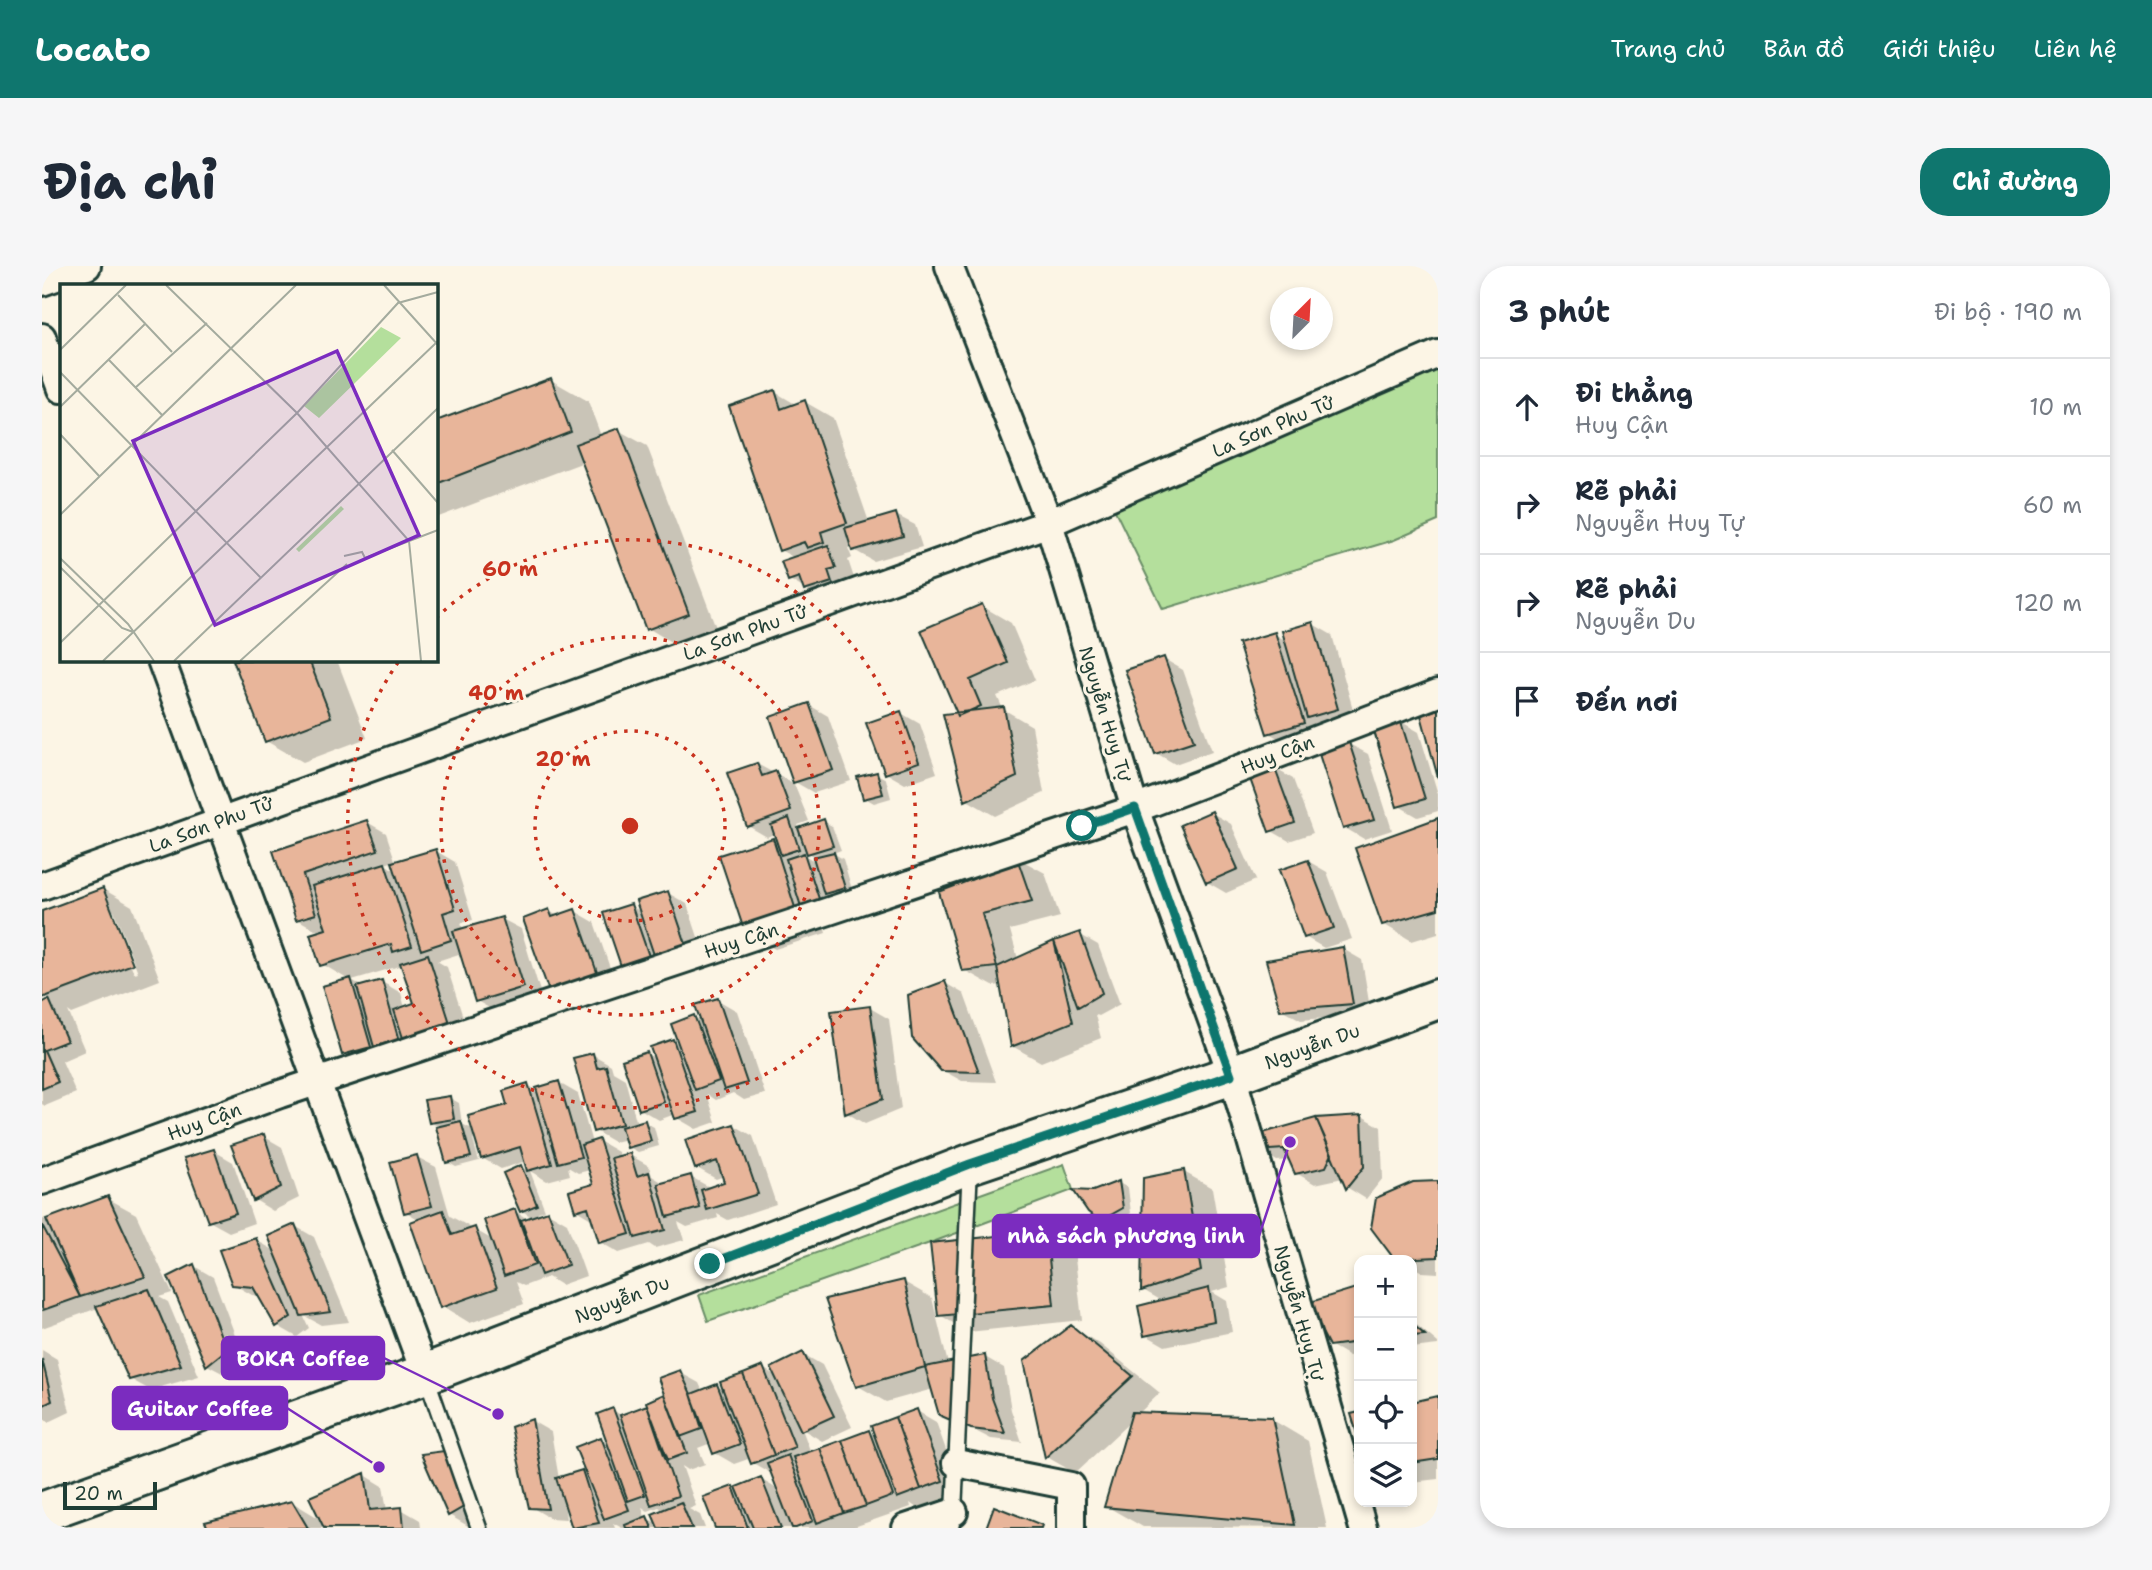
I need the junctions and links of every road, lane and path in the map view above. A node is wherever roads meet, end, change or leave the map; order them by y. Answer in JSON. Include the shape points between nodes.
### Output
{"nodes":[{"id":1,"x":87,"y":266,"type":"edge"},
{"id":2,"x":949,"y":266,"type":"edge"},
{"id":3,"x":42,"y":282,"type":"edge"},
{"id":4,"x":42,"y":337,"type":"edge"},
{"id":5,"x":1438,"y":354,"type":"edge"},
{"id":6,"x":60,"y":386,"type":"edge"},
{"id":7,"x":1049,"y":523,"type":"junction"},
{"id":8,"x":162,"y":662,"type":"edge"},
{"id":9,"x":1438,"y":693,"type":"edge"},
{"id":10,"x":1135,"y":808,"type":"junction"},
{"id":11,"x":220,"y":820,"type":"junction"},
{"id":12,"x":42,"y":886,"type":"edge"},
{"id":13,"x":1438,"y":999,"type":"edge"},
{"id":14,"x":1231,"y":1075,"type":"junction"},
{"id":15,"x":317,"y":1081,"type":"junction"},
{"id":16,"x":970,"y":1164,"type":"junction"},
{"id":17,"x":42,"y":1181,"type":"edge"},
{"id":18,"x":425,"y":1374,"type":"junction"},
{"id":19,"x":956,"y":1464,"type":"junction"},
{"id":20,"x":42,"y":1512,"type":"edge"},
{"id":21,"x":952,"y":1520,"type":"edge"},
{"id":22,"x":479,"y":1528,"type":"edge"},
{"id":23,"x":906,"y":1528,"type":"edge"},
{"id":24,"x":1072,"y":1528,"type":"edge"},
{"id":25,"x":1363,"y":1528,"type":"edge"}],
"edges":[{"from":1,"to":3,"type":"street"},
{"from":2,"to":7,"type":"street","name":"Nguyễn Huy Tự"},
{"from":4,"to":6,"type":"street"},
{"from":5,"to":7,"type":"street","name":"La Sơn Phu Tử"},
{"from":7,"to":10,"type":"street","name":"Nguyễn Huy Tự"},
{"from":7,"to":11,"type":"street","name":"La Sơn Phu Tử"},
{"from":8,"to":11,"type":"street"},
{"from":9,"to":10,"type":"street","name":"Huy Cận"},
{"from":10,"to":14,"type":"street","name":"Nguyễn Huy Tự"},
{"from":10,"to":15,"type":"street","name":"Huy Cận"},
{"from":11,"to":12,"type":"street","name":"La Sơn Phu Tử"},
{"from":11,"to":15,"type":"street"},
{"from":13,"to":14,"type":"main road","name":"Nguyễn Du"},
{"from":14,"to":16,"type":"main road","name":"Nguyễn Du"},
{"from":14,"to":25,"type":"street","name":"Nguyễn Huy Tự"},
{"from":15,"to":17,"type":"street","name":"Huy Cận"},
{"from":15,"to":18,"type":"street"},
{"from":16,"to":18,"type":"main road","name":"Nguyễn Du"},
{"from":16,"to":19,"type":"lane"},
{"from":18,"to":20,"type":"main road","name":"Nguyễn Du"},
{"from":18,"to":22,"type":"lane"},
{"from":19,"to":21,"type":"lane"},
{"from":19,"to":24,"type":"street","via":[[1070,1486]]},
{"from":21,"to":23,"type":"street"}]}
